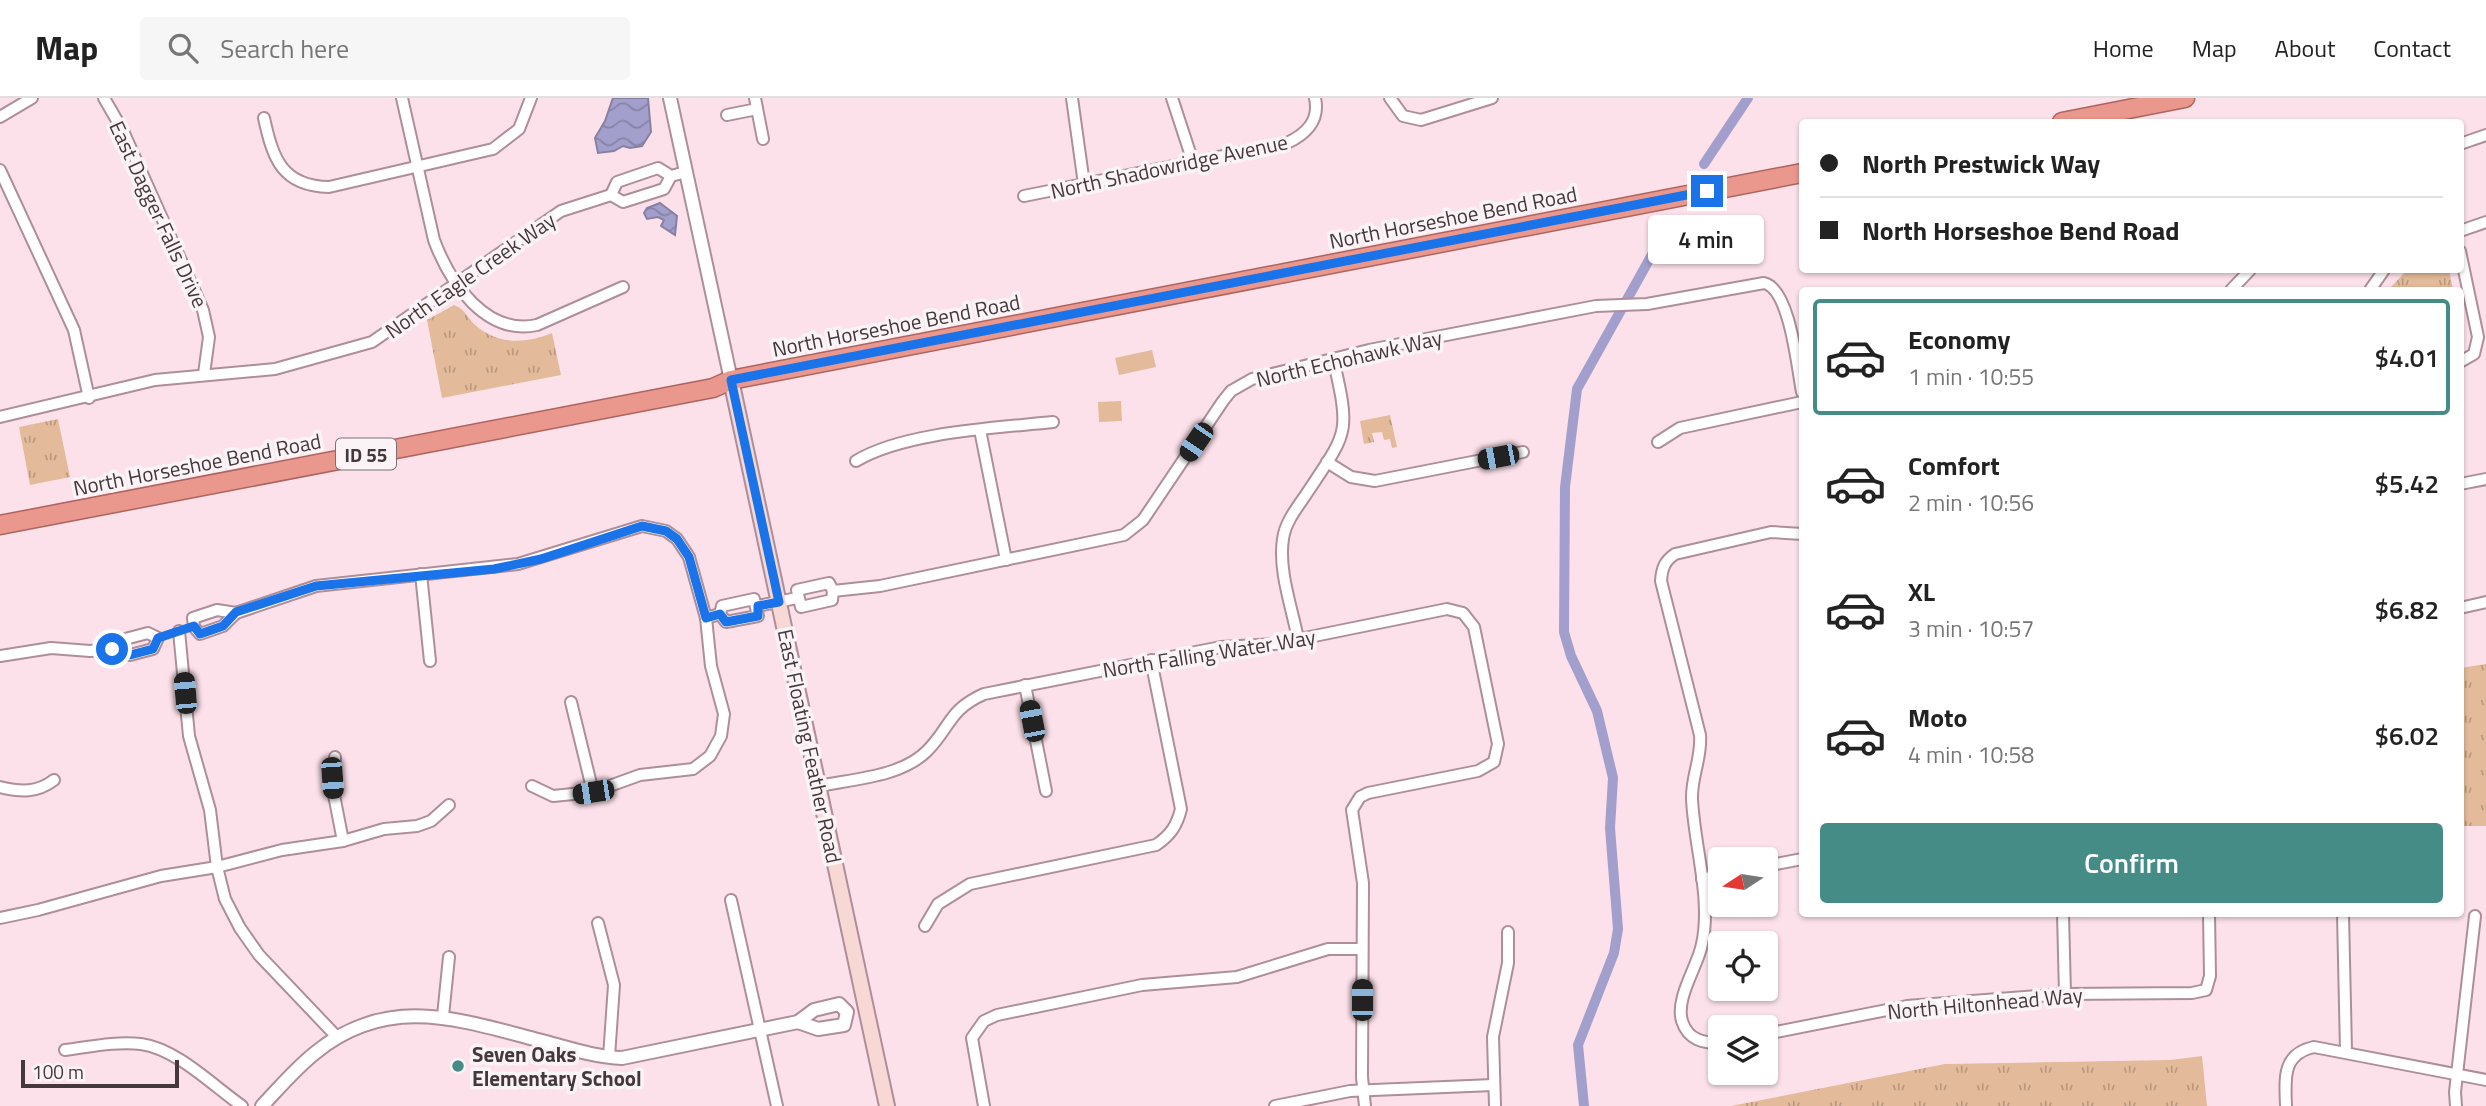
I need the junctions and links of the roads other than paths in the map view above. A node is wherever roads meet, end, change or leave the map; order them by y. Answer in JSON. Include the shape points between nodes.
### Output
{"nodes":[{"id":1,"x":32,"y":98,"type":"edge"},
{"id":2,"x":104,"y":98,"type":"edge"},
{"id":3,"x":402,"y":98,"type":"edge"},
{"id":4,"x":531,"y":98,"type":"edge"},
{"id":5,"x":670,"y":98,"type":"edge"},
{"id":6,"x":1072,"y":98,"type":"edge"},
{"id":7,"x":1172,"y":98,"type":"edge"},
{"id":8,"x":1315,"y":98,"type":"edge"},
{"id":9,"x":1390,"y":98,"type":"edge"},
{"id":10,"x":1492,"y":98,"type":"edge"},
{"id":11,"x":2185,"y":98,"type":"edge"},
{"id":12,"x":756,"y":103,"type":"edge"},
{"id":13,"x":727,"y":115,"type":"dead end"},
{"id":14,"x":0,"y":117,"type":"edge"},
{"id":15,"x":264,"y":118,"type":"dead end"},
{"id":16,"x":2077,"y":119,"type":"edge"},
{"id":17,"x":2486,"y":135,"type":"edge"},
{"id":18,"x":763,"y":139,"type":"dead end"},
{"id":19,"x":2464,"y":143,"type":"edge"},
{"id":20,"x":1193,"y":162,"type":"junction"},
{"id":21,"x":418,"y":168,"type":"junction"},
{"id":22,"x":0,"y":170,"type":"edge"},
{"id":23,"x":686,"y":172,"type":"junction"},
{"id":24,"x":1799,"y":174,"type":"edge"},
{"id":25,"x":671,"y":176,"type":"junction"},
{"id":26,"x":1084,"y":184,"type":"junction"},
{"id":27,"x":611,"y":195,"type":"junction"},
{"id":28,"x":1024,"y":196,"type":"dead end"},
{"id":29,"x":2486,"y":222,"type":"edge"},
{"id":30,"x":2464,"y":230,"type":"edge"},
{"id":31,"x":2464,"y":270,"type":"edge"},
{"id":32,"x":2247,"y":273,"type":"edge"},
{"id":33,"x":459,"y":283,"type":"junction"},
{"id":34,"x":2234,"y":287,"type":"edge"},
{"id":35,"x":623,"y":288,"type":"dead end"},
{"id":36,"x":1333,"y":359,"type":"junction"},
{"id":37,"x":2464,"y":360,"type":"edge"},
{"id":38,"x":204,"y":374,"type":"junction"},
{"id":39,"x":1799,"y":378,"type":"edge"},
{"id":40,"x":731,"y":380,"type":"junction"},
{"id":41,"x":89,"y":398,"type":"junction"},
{"id":42,"x":1799,"y":403,"type":"edge"},
{"id":43,"x":0,"y":417,"type":"edge"},
{"id":44,"x":1053,"y":422,"type":"dead end"},
{"id":45,"x":980,"y":429,"type":"junction"},
{"id":46,"x":1658,"y":442,"type":"dead end"},
{"id":47,"x":1523,"y":452,"type":"dead end"},
{"id":48,"x":856,"y":461,"type":"dead end"},
{"id":49,"x":1327,"y":462,"type":"junction"},
{"id":50,"x":2486,"y":479,"type":"edge"},
{"id":51,"x":2464,"y":483,"type":"edge"},
{"id":52,"x":0,"y":525,"type":"edge"},
{"id":53,"x":1799,"y":534,"type":"edge"},
{"id":54,"x":1006,"y":560,"type":"junction"},
{"id":55,"x":421,"y":573,"type":"junction"},
{"id":56,"x":834,"y":592,"type":"junction"},
{"id":57,"x":797,"y":598,"type":"junction"},
{"id":58,"x":779,"y":602,"type":"junction"},
{"id":59,"x":2486,"y":602,"type":"edge"},
{"id":60,"x":758,"y":606,"type":"junction"},
{"id":61,"x":2464,"y":607,"type":"edge"},
{"id":62,"x":236,"y":612,"type":"junction"},
{"id":63,"x":720,"y":614,"type":"junction"},
{"id":64,"x":706,"y":618,"type":"junction"},
{"id":65,"x":194,"y":626,"type":"junction"},
{"id":66,"x":179,"y":631,"type":"junction"},
{"id":67,"x":158,"y":638,"type":"junction"},
{"id":68,"x":1298,"y":639,"type":"junction"},
{"id":69,"x":112,"y":649,"type":"junction"},
{"id":70,"x":0,"y":656,"type":"edge"},
{"id":71,"x":1151,"y":660,"type":"junction"},
{"id":72,"x":430,"y":661,"type":"dead end"},
{"id":73,"x":1025,"y":685,"type":"junction"},
{"id":74,"x":571,"y":702,"type":"dead end"},
{"id":75,"x":335,"y":757,"type":"dead end"},
{"id":76,"x":54,"y":780,"type":"dead end"},
{"id":77,"x":532,"y":786,"type":"dead end"},
{"id":78,"x":819,"y":786,"type":"junction"},
{"id":79,"x":0,"y":787,"type":"edge"},
{"id":80,"x":1046,"y":791,"type":"dead end"},
{"id":81,"x":593,"y":792,"type":"junction"},
{"id":82,"x":449,"y":805,"type":"dead end"},
{"id":83,"x":343,"y":841,"type":"junction"},
{"id":84,"x":1799,"y":860,"type":"edge"},
{"id":85,"x":1778,"y":864,"type":"edge"},
{"id":86,"x":217,"y":867,"type":"junction"},
{"id":87,"x":1708,"y":878,"type":"edge"},
{"id":88,"x":1702,"y":879,"type":"junction"},
{"id":89,"x":730,"y":900,"type":"dead end"},
{"id":90,"x":2475,"y":916,"type":"dead end"},
{"id":91,"x":2063,"y":917,"type":"edge"},
{"id":92,"x":2209,"y":917,"type":"edge"},
{"id":93,"x":2343,"y":917,"type":"edge"},
{"id":94,"x":0,"y":918,"type":"edge"},
{"id":95,"x":598,"y":923,"type":"dead end"},
{"id":96,"x":925,"y":926,"type":"dead end"},
{"id":97,"x":1508,"y":932,"type":"dead end"},
{"id":98,"x":1363,"y":949,"type":"junction"},
{"id":99,"x":449,"y":957,"type":"dead end"},
{"id":100,"x":2065,"y":994,"type":"junction"},
{"id":101,"x":866,"y":1007,"type":"junction"},
{"id":102,"x":848,"y":1012,"type":"junction"},
{"id":103,"x":443,"y":1016,"type":"junction"},
{"id":104,"x":798,"y":1021,"type":"junction"},
{"id":105,"x":759,"y":1030,"type":"junction"},
{"id":106,"x":1778,"y":1032,"type":"edge"},
{"id":107,"x":337,"y":1037,"type":"junction"},
{"id":108,"x":1708,"y":1042,"type":"edge"},
{"id":109,"x":65,"y":1050,"type":"dead end"},
{"id":110,"x":2346,"y":1051,"type":"junction"},
{"id":111,"x":609,"y":1057,"type":"junction"},
{"id":112,"x":2457,"y":1074,"type":"junction"},
{"id":113,"x":2486,"y":1080,"type":"edge"},
{"id":114,"x":1493,"y":1085,"type":"junction"},
{"id":115,"x":1363,"y":1090,"type":"junction"},
{"id":116,"x":242,"y":1106,"type":"edge"},
{"id":117,"x":262,"y":1106,"type":"edge"},
{"id":118,"x":777,"y":1106,"type":"edge"},
{"id":119,"x":887,"y":1106,"type":"edge"},
{"id":120,"x":984,"y":1106,"type":"edge"},
{"id":121,"x":1275,"y":1106,"type":"edge"},
{"id":122,"x":1365,"y":1106,"type":"edge"},
{"id":123,"x":1495,"y":1106,"type":"edge"},
{"id":124,"x":2286,"y":1106,"type":"edge"},
{"id":125,"x":2456,"y":1106,"type":"edge"}],
"edges":[{"from":1,"to":14,"type":"street"},
{"from":2,"to":38,"type":"street","name":"East Dagger Falls Drive","via":[[204,310],[209,337]]},
{"from":3,"to":21,"type":"street"},
{"from":4,"to":21,"type":"street","via":[[526,117],[507,141],[481,154]]},
{"from":5,"to":23,"type":"street","name":"East Floating Feather Road"},
{"from":6,"to":26,"type":"street"},
{"from":7,"to":20,"type":"street"},
{"from":8,"to":20,"type":"street","name":"North Shadowridge Avenue","via":[[1310,128],[1287,143]]},
{"from":9,"to":10,"type":"street","via":[[1403,116],[1421,120]]},
{"from":11,"to":16,"type":"highway"},
{"from":12,"to":13,"type":"street"},
{"from":12,"to":18,"type":"street"},
{"from":15,"to":21,"type":"street","via":[[275,159],[292,177],[314,187]]},
{"from":17,"to":19,"type":"street"},
{"from":20,"to":26,"type":"street","name":"North Shadowridge Avenue"},
{"from":21,"to":33,"type":"street","via":[[433,240]]},
{"from":22,"to":41,"type":"street","via":[[74,330]]},
{"from":23,"to":25,"type":"street","name":"North Eagle Creek Way"},
{"from":23,"to":40,"type":"street","name":"East Floating Feather Road"},
{"from":24,"to":40,"type":"highway","name":"North Horseshoe Bend Road","number":"ID 55"},
{"from":25,"to":27,"type":"street","name":"North Eagle Creek Way","via":[[664,189],[623,202]]},
{"from":25,"to":27,"type":"street","name":"North Eagle Creek Way","via":[[658,168],[617,182]]},
{"from":26,"to":28,"type":"street","name":"North Shadowridge Avenue"},
{"from":27,"to":33,"type":"street","name":"North Eagle Creek Way","via":[[561,211]]},
{"from":29,"to":30,"type":"street"},
{"from":31,"to":37,"type":"street","via":[[2478,337],[2474,354]]},
{"from":32,"to":34,"type":"street"},
{"from":33,"to":35,"type":"street","via":[[485,316],[524,328]]},
{"from":33,"to":38,"type":"street","name":"North Eagle Creek Way","via":[[386,335],[357,348],[275,369]]},
{"from":36,"to":39,"type":"street","name":"North Echohawk Way","via":[[1583,309],[1756,283],[1772,285],[1782,298]]},
{"from":36,"to":49,"type":"street","via":[[1346,412],[1345,425]]},
{"from":36,"to":54,"type":"street","name":"North Echohawk Way","via":[[1252,379],[1231,391],[1134,528],[1112,538]]},
{"from":38,"to":41,"type":"street","name":"North Eagle Creek Way","via":[[155,380]]},
{"from":40,"to":52,"type":"highway","name":"North Horseshoe Bend Road","number":"ID 55","via":[[713,388]]},
{"from":40,"to":58,"type":"main road","name":"East Floating Feather Road"},
{"from":41,"to":43,"type":"street","name":"North Eagle Creek Way"},
{"from":42,"to":46,"type":"street","via":[[1680,428]]},
{"from":44,"to":45,"type":"street"},
{"from":45,"to":48,"type":"street","via":[[880,449]]},
{"from":45,"to":54,"type":"street"},
{"from":47,"to":49,"type":"street","via":[[1375,481],[1351,477]]},
{"from":49,"to":68,"type":"street","via":[[1282,539]]},
{"from":50,"to":51,"type":"street"},
{"from":53,"to":88,"type":"street","via":[[1771,532],[1675,554],[1665,561],[1661,581],[1700,735],[1701,754],[1692,794]]},
{"from":54,"to":56,"type":"street","name":"North Echohawk Way"},
{"from":55,"to":62,"type":"street","via":[[316,586]]},
{"from":55,"to":64,"type":"street","via":[[518,564],[642,526],[655,527],[677,539],[689,557]]},
{"from":55,"to":72,"type":"street"},
{"from":56,"to":57,"type":"street","name":"North Echohawk Way","via":[[832,600],[801,607]]},
{"from":56,"to":57,"type":"street","name":"North Echohawk Way","via":[[828,583],[797,590]]},
{"from":57,"to":58,"type":"street","name":"North Echohawk Way"},
{"from":58,"to":60,"type":"street","name":"North Echohawk Way"},
{"from":58,"to":78,"type":"main road","name":"East Floating Feather Road"},
{"from":59,"to":61,"type":"street"},
{"from":60,"to":63,"type":"street","via":[[754,599],[722,606]]},
{"from":60,"to":63,"type":"street","via":[[758,616],[726,622]]},
{"from":62,"to":65,"type":"street","via":[[217,610],[193,618]]},
{"from":62,"to":65,"type":"street","via":[[223,626],[200,634]]},
{"from":63,"to":64,"type":"street"},
{"from":64,"to":81,"type":"street","via":[[711,666],[724,715],[721,736],[710,756],[693,768],[640,775]]},
{"from":65,"to":66,"type":"street"},
{"from":66,"to":67,"type":"street"},
{"from":66,"to":86,"type":"street","via":[[189,736],[210,810]]},
{"from":67,"to":69,"type":"street","via":[[148,633],[125,639]]},
{"from":67,"to":69,"type":"street","via":[[153,649],[130,655]]},
{"from":68,"to":71,"type":"street","name":"North Falling Water Way"},
{"from":68,"to":98,"type":"street","name":"North Falling Water Way","via":[[1447,609],[1464,612],[1474,627],[1498,744],[1494,762],[1478,771],[1368,793],[1355,803],[1363,883]]},
{"from":69,"to":70,"type":"street","via":[[51,648]]},
{"from":71,"to":73,"type":"street","name":"North Falling Water Way"},
{"from":71,"to":96,"type":"street","via":[[1181,809],[1174,830],[1156,845],[960,887],[937,904]]},
{"from":73,"to":78,"type":"street","name":"North Falling Water Way","via":[[968,701],[950,716],[928,750],[911,763]]},
{"from":73,"to":80,"type":"street"},
{"from":74,"to":81,"type":"street"},
{"from":75,"to":83,"type":"street","via":[[334,795]]},
{"from":76,"to":79,"type":"street","via":[[41,789]]},
{"from":77,"to":81,"type":"street","via":[[553,796]]},
{"from":78,"to":101,"type":"main road","name":"East Floating Feather Road"},
{"from":82,"to":83,"type":"street","via":[[424,823]]},
{"from":83,"to":86,"type":"street","via":[[282,850]]},
{"from":84,"to":85,"type":"street"},
{"from":86,"to":94,"type":"street","via":[[123,885]]},
{"from":86,"to":107,"type":"street","via":[[225,899],[240,928],[267,964]]},
{"from":87,"to":88,"type":"street"},
{"from":88,"to":108,"type":"street","via":[[1703,943],[1681,1008],[1688,1032]]},
{"from":89,"to":105,"type":"street"},
{"from":90,"to":112,"type":"street"},
{"from":91,"to":100,"type":"street"},
{"from":92,"to":100,"type":"street","name":"North Hiltonhead Way","via":[[2206,990]]},
{"from":93,"to":110,"type":"street"},
{"from":95,"to":111,"type":"street","via":[[614,985]]},
{"from":97,"to":114,"type":"street","via":[[1508,963],[1493,1037]]},
{"from":98,"to":115,"type":"street"},
{"from":98,"to":120,"type":"street","via":[[1316,952],[1225,979],[1128,988],[997,1015],[975,1030],[972,1050]]},
{"from":99,"to":103,"type":"street"},
{"from":100,"to":106,"type":"street","name":"North Hiltonhead Way","via":[[1908,1006]]},
{"from":101,"to":102,"type":"street"},
{"from":101,"to":119,"type":"main road","name":"East Floating Feather Road"},
{"from":102,"to":104,"type":"street","via":[[839,1004],[814,1010]]},
{"from":102,"to":104,"type":"street","via":[[844,1025],[818,1029]]},
{"from":103,"to":107,"type":"street","via":[[394,1017]]},
{"from":103,"to":111,"type":"street"},
{"from":104,"to":105,"type":"street"},
{"from":105,"to":111,"type":"street"},
{"from":105,"to":118,"type":"street"},
{"from":107,"to":117,"type":"street","via":[[307,1059]]},
{"from":109,"to":116,"type":"street","via":[[149,1046],[171,1055]]},
{"from":110,"to":112,"type":"street"},
{"from":110,"to":124,"type":"street","via":[[2314,1046],[2291,1059],[2285,1071]]},
{"from":112,"to":113,"type":"street"},
{"from":112,"to":125,"type":"street"},
{"from":114,"to":115,"type":"street"},
{"from":114,"to":123,"type":"street"},
{"from":115,"to":121,"type":"street"},
{"from":115,"to":122,"type":"street"}]}
